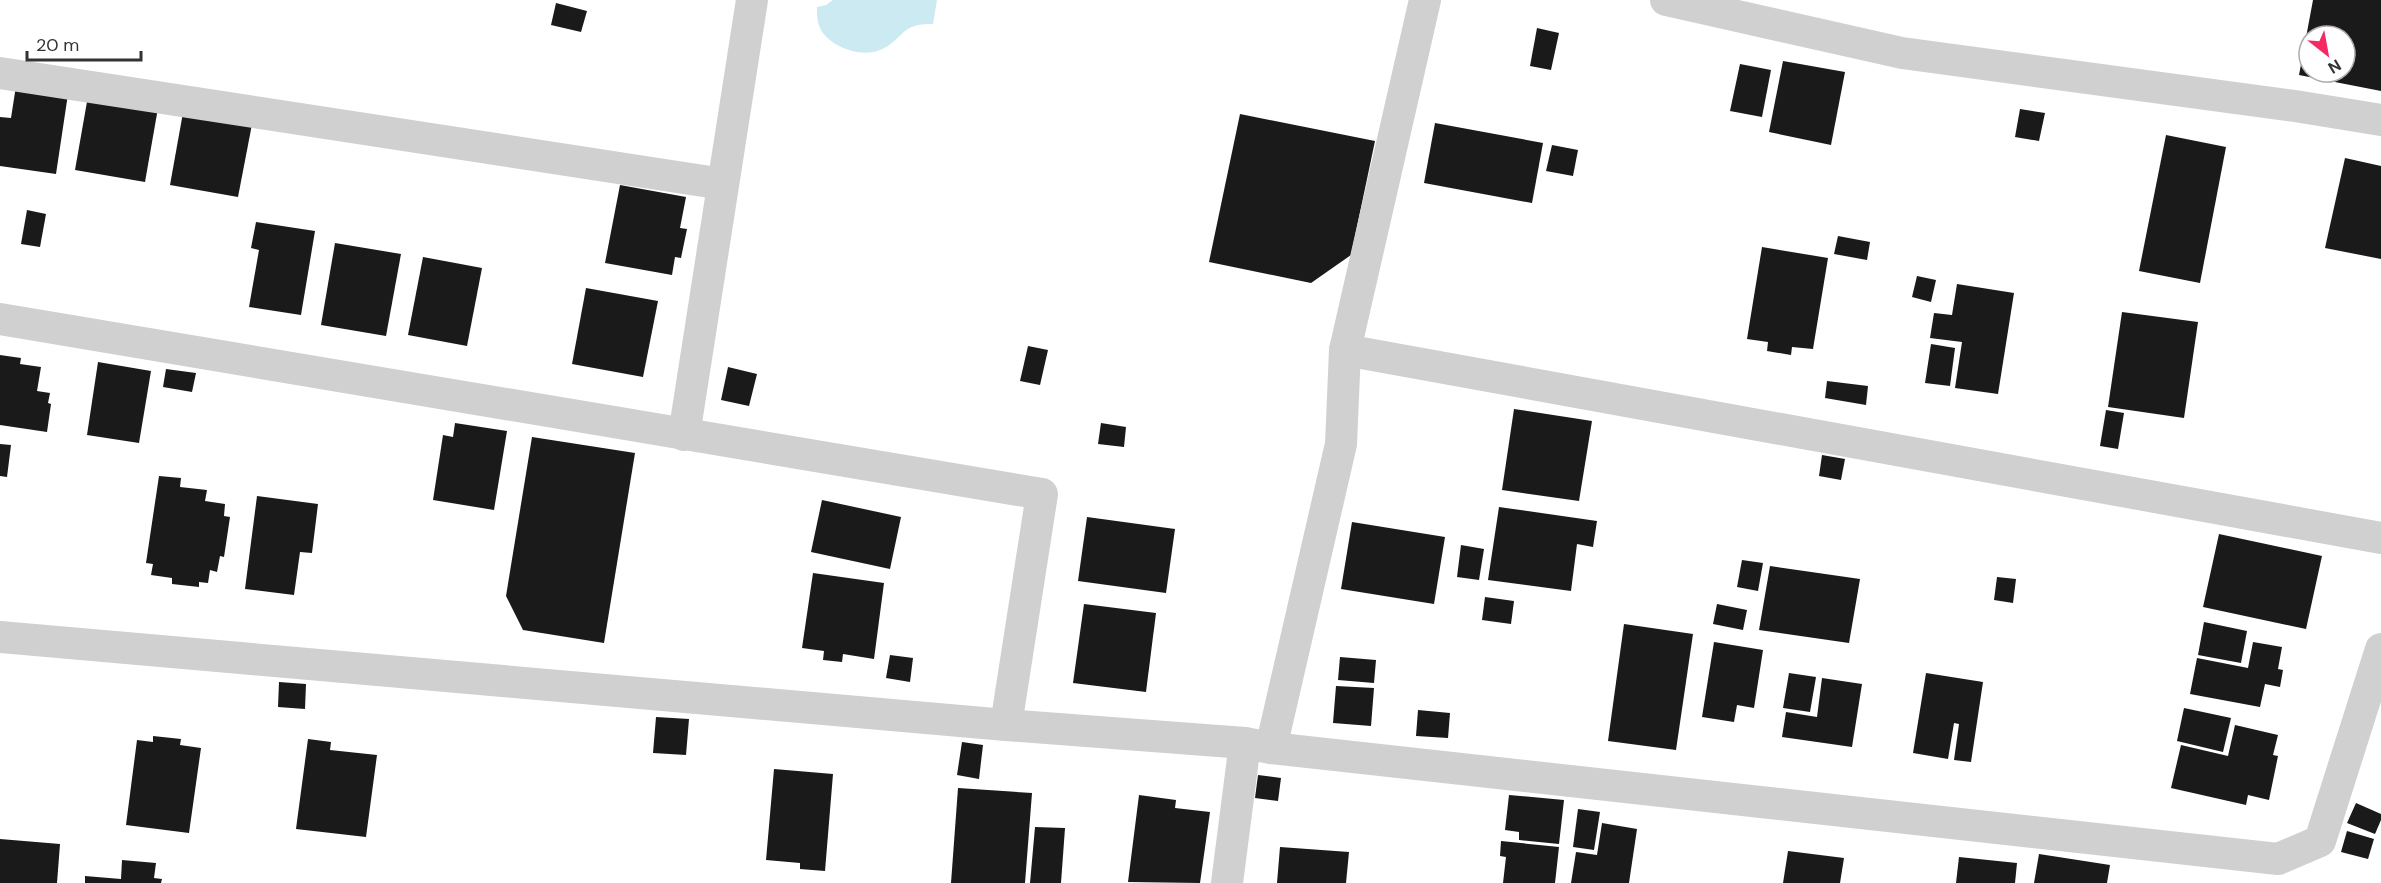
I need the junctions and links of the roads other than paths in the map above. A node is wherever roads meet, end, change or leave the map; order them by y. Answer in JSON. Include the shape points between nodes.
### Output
{"nodes":[{"id":1,"x":752,"y":0,"type":"edge"},
{"id":2,"x":1425,"y":0,"type":"edge"},
{"id":3,"x":1666,"y":0,"type":"edge"},
{"id":4,"x":0,"y":73,"type":"edge"},
{"id":5,"x":2381,"y":120,"type":"edge"},
{"id":6,"x":723,"y":184,"type":"junction"},
{"id":7,"x":0,"y":319,"type":"edge"},
{"id":8,"x":1345,"y":351,"type":"junction"},
{"id":9,"x":684,"y":435,"type":"junction"},
{"id":10,"x":2381,"y":538,"type":"edge"},
{"id":11,"x":0,"y":637,"type":"edge"},
{"id":12,"x":2381,"y":649,"type":"edge"},
{"id":13,"x":1006,"y":725,"type":"junction"},
{"id":14,"x":1258,"y":746,"type":"junction"},
{"id":15,"x":1227,"y":883,"type":"edge"}],
"edges":[{"from":1,"to":6,"type":"street"},
{"from":2,"to":8,"type":"street"},
{"from":3,"to":5,"type":"street","via":[[1902,53]]},
{"from":4,"to":6,"type":"street"},
{"from":6,"to":9,"type":"street"},
{"from":7,"to":9,"type":"street"},
{"from":8,"to":10,"type":"street"},
{"from":8,"to":14,"type":"street","via":[[1341,444]]},
{"from":9,"to":13,"type":"street","via":[[1042,494]]},
{"from":11,"to":13,"type":"street"},
{"from":12,"to":14,"type":"street","via":[[2320,841],[2278,859]]},
{"from":13,"to":14,"type":"street"},
{"from":14,"to":15,"type":"street"}]}
